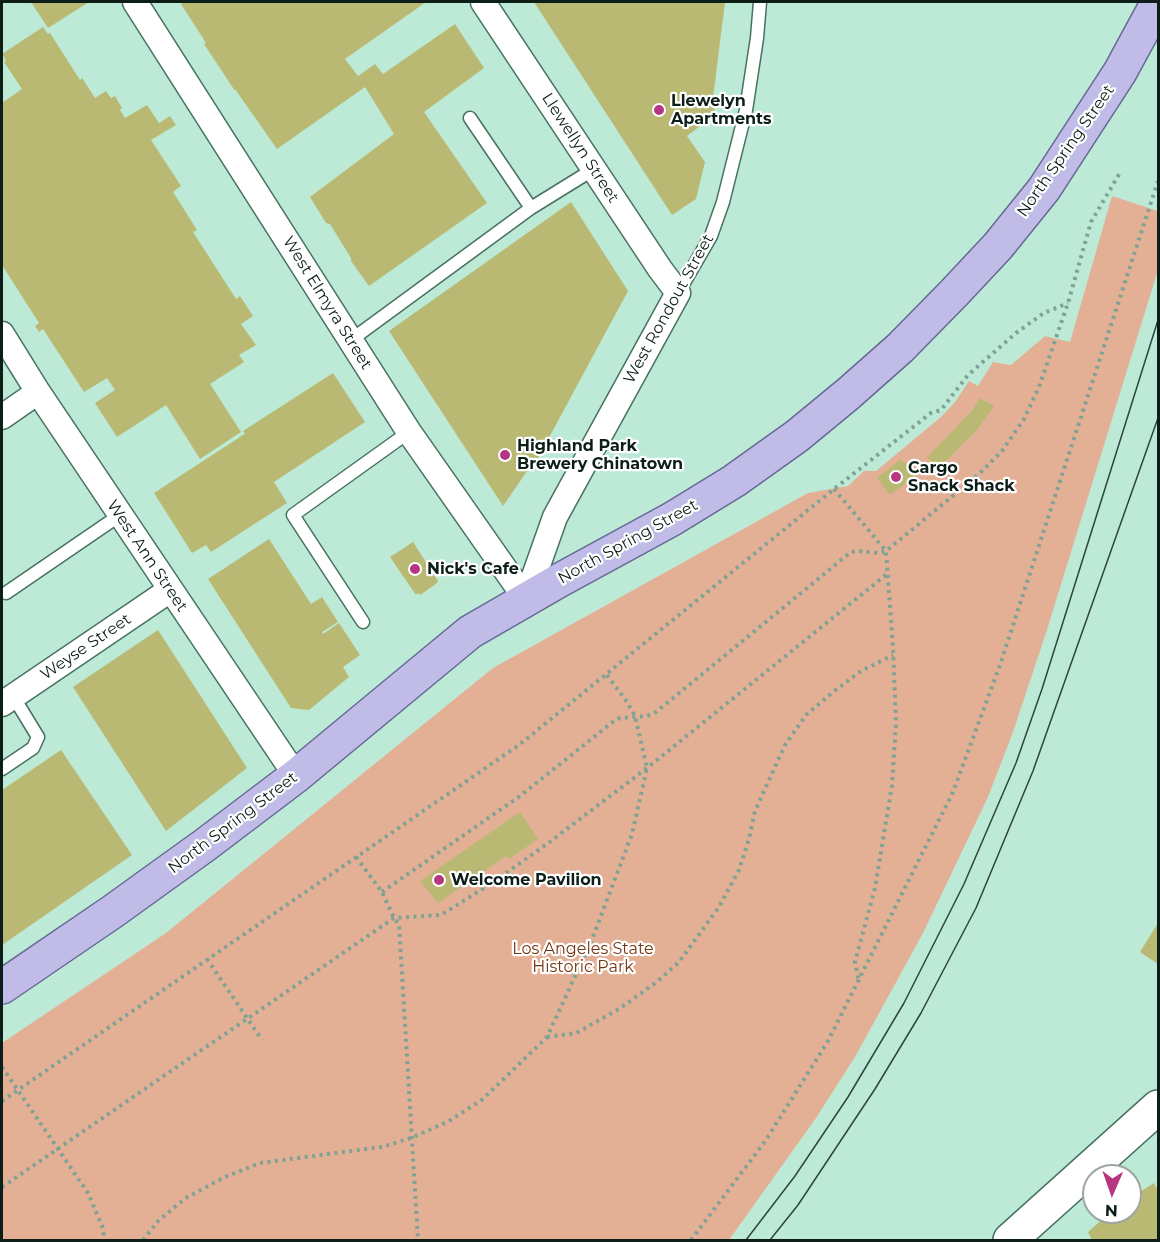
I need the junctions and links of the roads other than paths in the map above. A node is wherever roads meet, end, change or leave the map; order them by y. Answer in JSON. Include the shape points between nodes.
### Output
{"nodes":[{"id":1,"x":135,"y":2,"type":"edge"},
{"id":2,"x":483,"y":2,"type":"edge"},
{"id":3,"x":760,"y":2,"type":"edge"},
{"id":4,"x":1158,"y":2,"type":"edge"},
{"id":5,"x":470,"y":117,"type":"dead end"},
{"id":6,"x":594,"y":169,"type":"junction"},
{"id":7,"x":531,"y":208,"type":"junction"},
{"id":8,"x":678,"y":294,"type":"junction"},
{"id":9,"x":2,"y":334,"type":"edge"},
{"id":10,"x":351,"y":340,"type":"junction"},
{"id":11,"x":38,"y":392,"type":"junction"},
{"id":12,"x":2,"y":417,"type":"edge"},
{"id":13,"x":409,"y":432,"type":"junction"},
{"id":14,"x":120,"y":515,"type":"junction"},
{"id":15,"x":170,"y":590,"type":"junction"},
{"id":16,"x":6,"y":593,"type":"dead end"},
{"id":17,"x":526,"y":599,"type":"junction"},
{"id":18,"x":363,"y":622,"type":"dead end"},
{"id":19,"x":7,"y":700,"type":"edge"},
{"id":20,"x":2,"y":769,"type":"edge"},
{"id":21,"x":296,"y":776,"type":"junction"},
{"id":22,"x":2,"y":987,"type":"edge"},
{"id":23,"x":1158,"y":1109,"type":"edge"},
{"id":24,"x":1010,"y":1240,"type":"edge"}],
"edges":[{"from":1,"to":10,"type":"street","name":"West Elmyra Street"},
{"from":2,"to":6,"type":"street","name":"Llewellyn Street"},
{"from":3,"to":8,"type":"lane","name":"West Rondout Street","via":[[746,110],[723,202],[711,236]]},
{"from":4,"to":17,"type":"main road","name":"North Spring Street","via":[[1120,72],[1044,189],[998,246],[900,348],[797,436],[734,481]]},
{"from":5,"to":7,"type":"lane"},
{"from":6,"to":7,"type":"lane"},
{"from":6,"to":8,"type":"street","name":"Llewellyn Street"},
{"from":7,"to":10,"type":"lane"},
{"from":8,"to":17,"type":"street","name":"West Rondout Street","via":[[555,517]]},
{"from":9,"to":11,"type":"street","name":"West Ann Street"},
{"from":10,"to":13,"type":"street","name":"West Elmyra Street"},
{"from":11,"to":12,"type":"street"},
{"from":11,"to":14,"type":"street","name":"West Ann Street"},
{"from":13,"to":17,"type":"street","name":"West Elmyra Street"},
{"from":13,"to":18,"type":"lane","via":[[293,515]]},
{"from":14,"to":15,"type":"street","name":"West Ann Street"},
{"from":14,"to":16,"type":"lane"},
{"from":15,"to":19,"type":"street","name":"Weyse Street"},
{"from":15,"to":21,"type":"street","name":"West Ann Street"},
{"from":17,"to":21,"type":"main road","name":"North Spring Street","via":[[470,632]]},
{"from":19,"to":20,"type":"lane","via":[[38,737],[33,748]]},
{"from":21,"to":22,"type":"main road","name":"North Spring Street","via":[[112,912]]},
{"from":23,"to":24,"type":"main road"}]}
